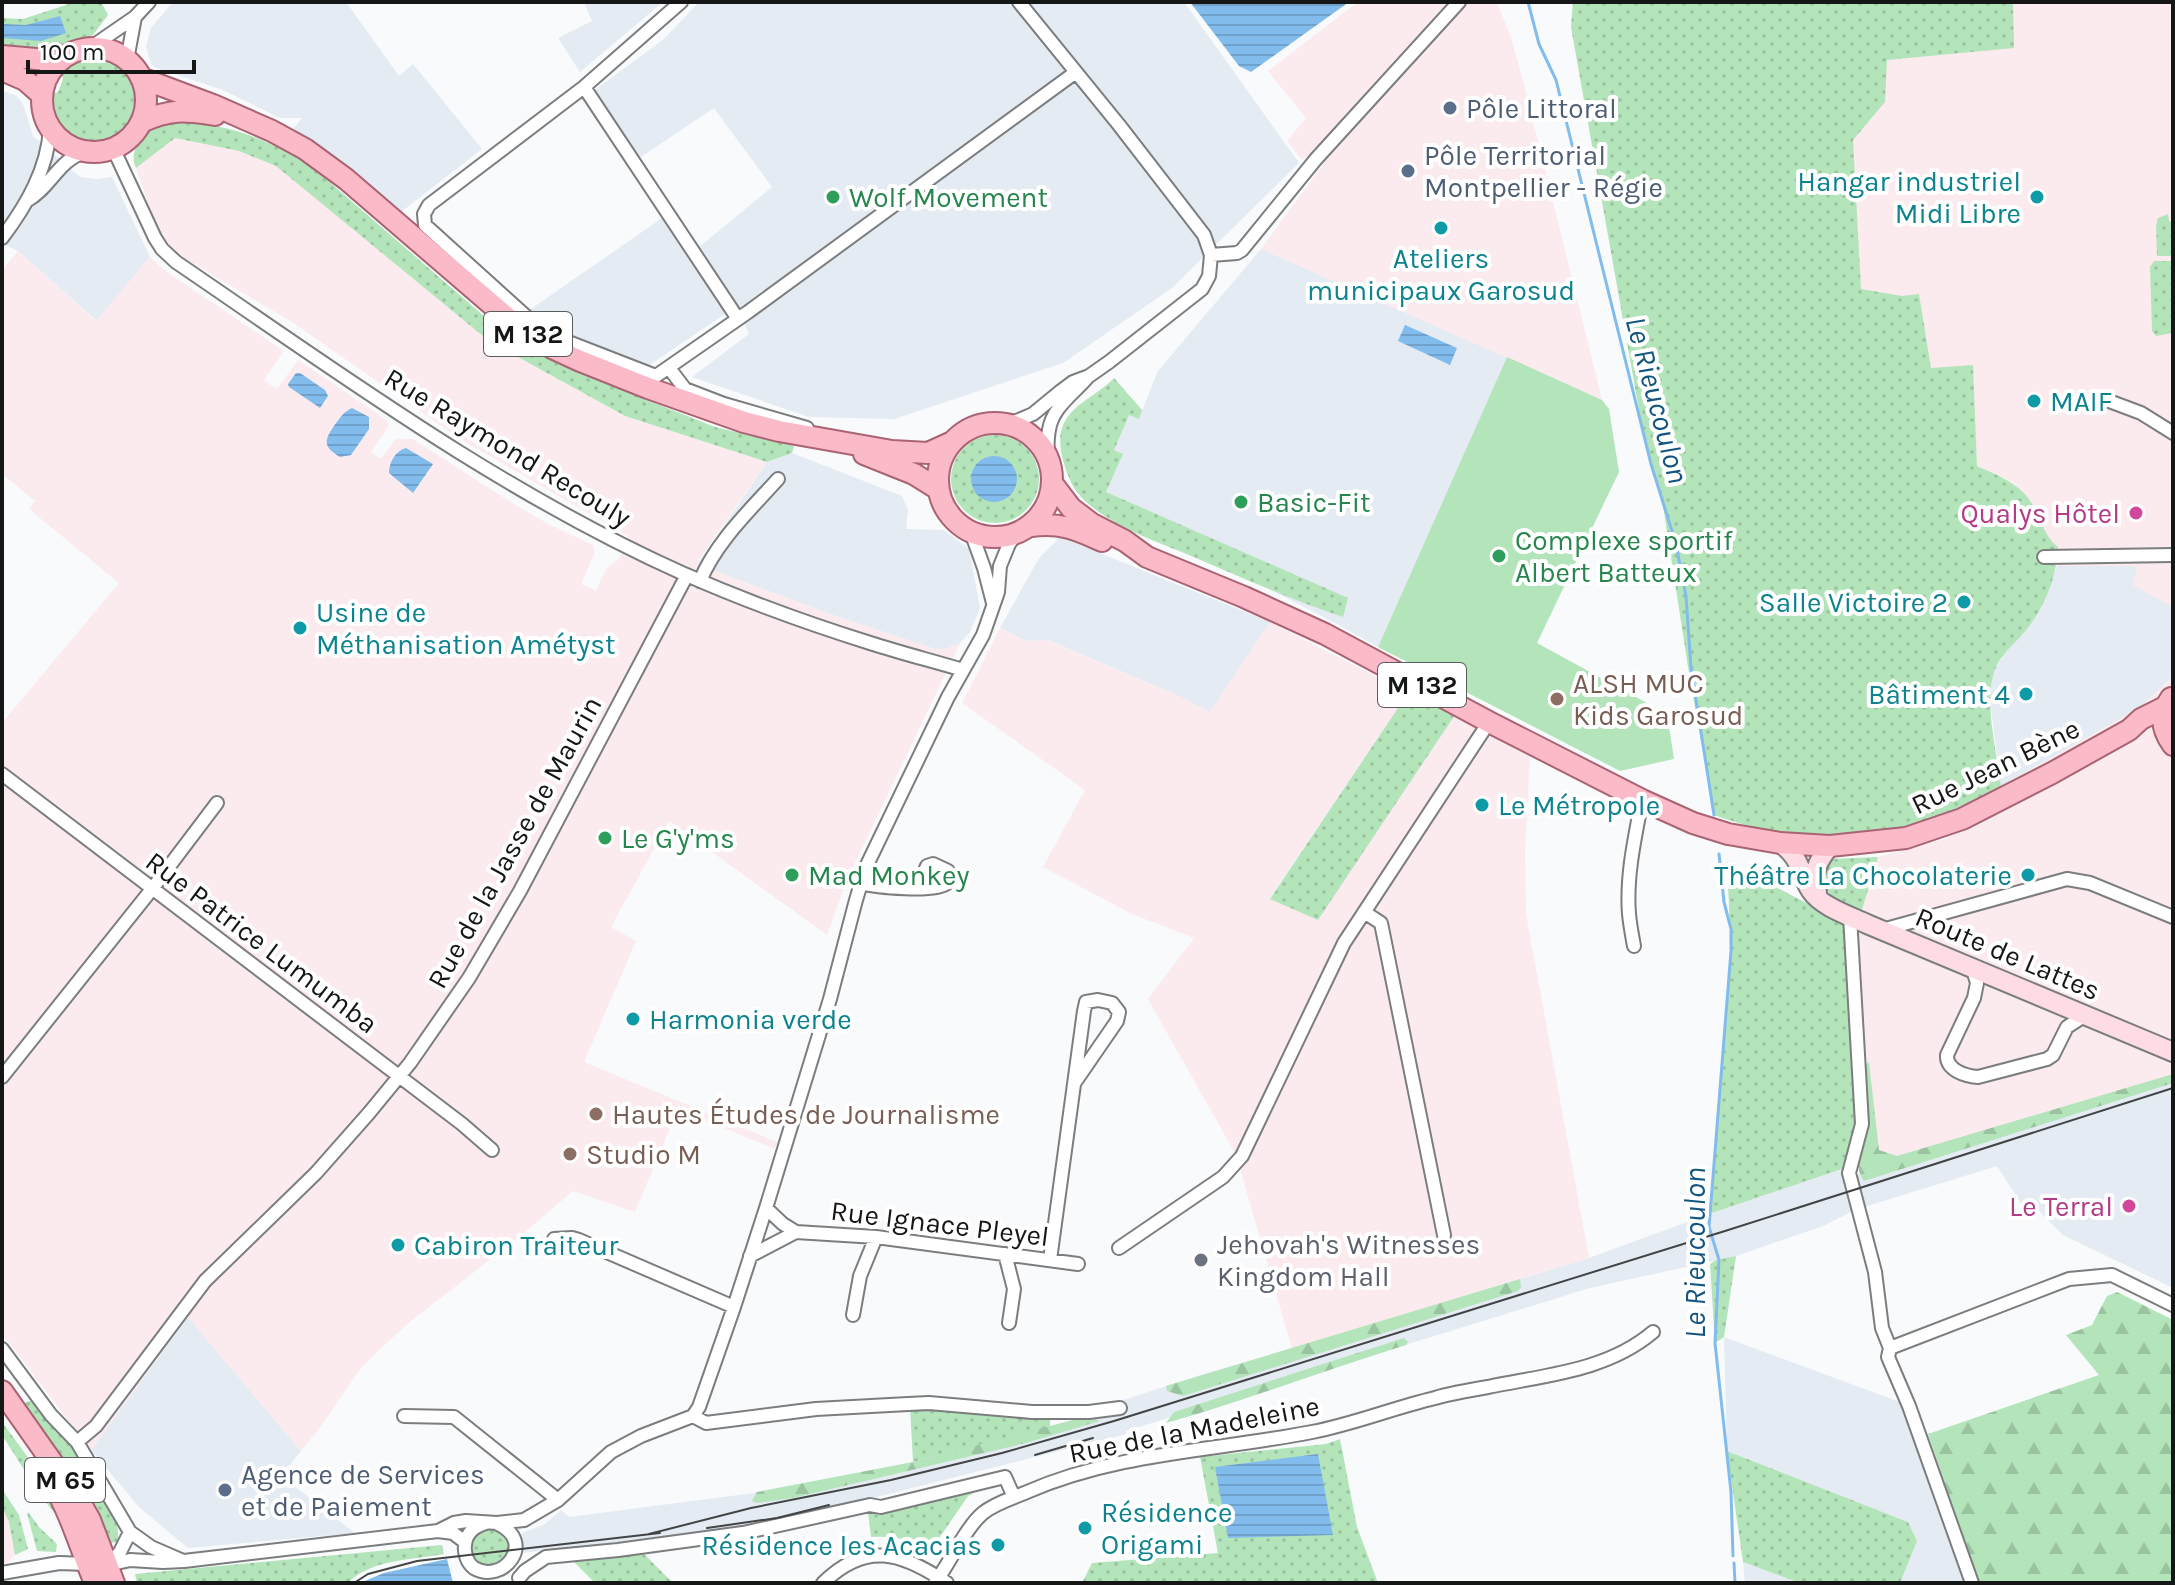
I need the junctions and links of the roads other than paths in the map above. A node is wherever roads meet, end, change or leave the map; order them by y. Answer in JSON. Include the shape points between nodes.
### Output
{"nodes":[{"id":1,"x":149,"y":2,"type":"edge"},
{"id":2,"x":681,"y":2,"type":"edge"},
{"id":3,"x":1019,"y":2,"type":"edge"},
{"id":4,"x":1459,"y":2,"type":"edge"},
{"id":5,"x":135,"y":17,"type":"junction"},
{"id":6,"x":90,"y":48,"type":"junction"},
{"id":7,"x":2,"y":56,"type":"edge"},
{"id":8,"x":127,"y":60,"type":"junction"},
{"id":9,"x":59,"y":61,"type":"junction"},
{"id":10,"x":2,"y":70,"type":"edge"},
{"id":11,"x":1076,"y":72,"type":"junction"},
{"id":12,"x":141,"y":78,"type":"junction"},
{"id":13,"x":584,"y":87,"type":"junction"},
{"id":14,"x":42,"y":95,"type":"junction"},
{"id":15,"x":247,"y":121,"type":"junction"},
{"id":16,"x":141,"y":122,"type":"junction"},
{"id":17,"x":50,"y":128,"type":"junction"},
{"id":18,"x":113,"y":148,"type":"junction"},
{"id":19,"x":86,"y":151,"type":"junction"},
{"id":20,"x":28,"y":200,"type":"junction"},
{"id":21,"x":2,"y":238,"type":"edge"},
{"id":22,"x":1211,"y":255,"type":"junction"},
{"id":23,"x":738,"y":319,"type":"junction"},
{"id":24,"x":669,"y":368,"type":"junction"},
{"id":25,"x":1089,"y":376,"type":"junction"},
{"id":26,"x":2109,"y":401,"type":"dead end"},
{"id":27,"x":1007,"y":425,"type":"junction"},
{"id":28,"x":2173,"y":433,"type":"edge"},
{"id":29,"x":835,"y":442,"type":"junction"},
{"id":30,"x":950,"y":443,"type":"junction"},
{"id":31,"x":1047,"y":457,"type":"junction"},
{"id":32,"x":778,"y":479,"type":"dead end"},
{"id":33,"x":1052,"y":483,"type":"junction"},
{"id":34,"x":938,"y":489,"type":"junction"},
{"id":35,"x":1023,"y":530,"type":"junction"},
{"id":36,"x":971,"y":532,"type":"junction"},
{"id":37,"x":2173,"y":555,"type":"edge"},
{"id":38,"x":1147,"y":557,"type":"junction"},
{"id":39,"x":2044,"y":557,"type":"dead end"},
{"id":40,"x":687,"y":575,"type":"junction"},
{"id":41,"x":700,"y":581,"type":"junction"},
{"id":42,"x":993,"y":603,"type":"junction"},
{"id":43,"x":963,"y":670,"type":"junction"},
{"id":44,"x":2169,"y":702,"type":"edge"},
{"id":45,"x":1489,"y":722,"type":"junction"},
{"id":46,"x":2129,"y":730,"type":"junction"},
{"id":47,"x":2170,"y":740,"type":"edge"},
{"id":48,"x":2,"y":774,"type":"edge"},
{"id":49,"x":1642,"y":800,"type":"junction"},
{"id":50,"x":217,"y":803,"type":"dead end"},
{"id":51,"x":1780,"y":843,"type":"junction"},
{"id":52,"x":1830,"y":846,"type":"junction"},
{"id":53,"x":861,"y":883,"type":"junction"},
{"id":54,"x":923,"y":888,"type":"dead end"},
{"id":55,"x":152,"y":889,"type":"junction"},
{"id":56,"x":1823,"y":901,"type":"junction"},
{"id":57,"x":1364,"y":912,"type":"junction"},
{"id":58,"x":1850,"y":916,"type":"junction"},
{"id":59,"x":2173,"y":917,"type":"edge"},
{"id":60,"x":1882,"y":930,"type":"junction"},
{"id":61,"x":1634,"y":946,"type":"dead end"},
{"id":62,"x":1973,"y":970,"type":"junction"},
{"id":63,"x":2084,"y":1016,"type":"junction"},
{"id":64,"x":2173,"y":1052,"type":"edge"},
{"id":65,"x":399,"y":1076,"type":"junction"},
{"id":66,"x":2,"y":1077,"type":"edge"},
{"id":67,"x":1075,"y":1082,"type":"junction"},
{"id":68,"x":492,"y":1150,"type":"dead end"},
{"id":69,"x":766,"y":1208,"type":"junction"},
{"id":70,"x":796,"y":1232,"type":"junction"},
{"id":71,"x":1444,"y":1235,"type":"dead end"},
{"id":72,"x":876,"y":1237,"type":"junction"},
{"id":73,"x":554,"y":1239,"type":"dead end"},
{"id":74,"x":1119,"y":1248,"type":"dead end"},
{"id":75,"x":1005,"y":1254,"type":"junction"},
{"id":76,"x":750,"y":1256,"type":"junction"},
{"id":77,"x":1050,"y":1260,"type":"junction"},
{"id":78,"x":1078,"y":1264,"type":"dead end"},
{"id":79,"x":2173,"y":1305,"type":"edge"},
{"id":80,"x":734,"y":1307,"type":"junction"},
{"id":81,"x":853,"y":1315,"type":"dead end"},
{"id":82,"x":1009,"y":1323,"type":"dead end"},
{"id":83,"x":1653,"y":1332,"type":"dead end"},
{"id":84,"x":1890,"y":1348,"type":"junction"},
{"id":85,"x":2,"y":1349,"type":"edge"},
{"id":86,"x":31,"y":1391,"type":"junction"},
{"id":87,"x":7,"y":1408,"type":"edge"},
{"id":88,"x":1120,"y":1408,"type":"dead end"},
{"id":89,"x":404,"y":1416,"type":"dead end"},
{"id":90,"x":693,"y":1416,"type":"junction"},
{"id":91,"x":77,"y":1442,"type":"junction"},
{"id":92,"x":1014,"y":1497,"type":"junction"},
{"id":93,"x":558,"y":1500,"type":"junction"},
{"id":94,"x":524,"y":1520,"type":"junction"},
{"id":95,"x":491,"y":1523,"type":"junction"},
{"id":96,"x":438,"y":1531,"type":"junction"},
{"id":97,"x":130,"y":1532,"type":"junction"},
{"id":98,"x":514,"y":1538,"type":"junction"},
{"id":99,"x":465,"y":1542,"type":"junction"},
{"id":100,"x":515,"y":1555,"type":"junction"},
{"id":101,"x":184,"y":1561,"type":"junction"},
{"id":102,"x":502,"y":1571,"type":"junction"},
{"id":103,"x":2,"y":1573,"type":"edge"},
{"id":104,"x":101,"y":1574,"type":"edge"},
{"id":105,"x":480,"y":1578,"type":"edge"},
{"id":106,"x":526,"y":1579,"type":"edge"},
{"id":107,"x":940,"y":1581,"type":"edge"},
{"id":108,"x":823,"y":1583,"type":"edge"},
{"id":109,"x":1972,"y":1583,"type":"edge"}],
"edges":[{"from":1,"to":5,"type":"street"},
{"from":2,"to":13,"type":"street"},
{"from":3,"to":11,"type":"street"},
{"from":4,"to":22,"type":"street","via":[[1316,159],[1242,250]]},
{"from":5,"to":6,"type":"street"},
{"from":5,"to":8,"type":"street"},
{"from":6,"to":8,"type":"main road"},
{"from":6,"to":9,"type":"main road"},
{"from":7,"to":9,"type":"main road"},
{"from":8,"to":12,"type":"main road"},
{"from":9,"to":14,"type":"main road","via":[[44,82]]},
{"from":10,"to":14,"type":"main road"},
{"from":11,"to":22,"type":"street","via":[[1204,235]]},
{"from":11,"to":23,"type":"street"},
{"from":12,"to":15,"type":"main road","number":"M 132"},
{"from":12,"to":16,"type":"main road"},
{"from":13,"to":23,"type":"street"},
{"from":13,"to":24,"type":"street","via":[[429,205],[425,225],[540,329],[656,376]]},
{"from":14,"to":17,"type":"main road"},
{"from":15,"to":16,"type":"main road","number":"M 132","via":[[185,111]]},
{"from":15,"to":29,"type":"main road","number":"M 132","via":[[328,165],[496,310],[552,348],[744,422]]},
{"from":16,"to":18,"type":"main road"},
{"from":17,"to":19,"type":"main road","via":[[72,147]]},
{"from":17,"to":20,"type":"street","via":[[47,156]]},
{"from":18,"to":19,"type":"main road"},
{"from":18,"to":40,"type":"street","name":"Rue Raymond Recouly","via":[[155,238],[176,262],[483,467]]},
{"from":19,"to":20,"type":"street","via":[[62,164]]},
{"from":20,"to":21,"type":"street"},
{"from":22,"to":25,"type":"street","via":[[1202,289]]},
{"from":23,"to":24,"type":"street"},
{"from":24,"to":29,"type":"street","via":[[685,389]]},
{"from":25,"to":27,"type":"street"},
{"from":25,"to":31,"type":"street","via":[[1052,419]]},
{"from":26,"to":28,"type":"street"},
{"from":27,"to":30,"type":"main road","via":[[973,427]]},
{"from":27,"to":31,"type":"main road","via":[[1033,438]]},
{"from":29,"to":30,"type":"main road","number":"M 132","via":[[928,453]]},
{"from":29,"to":34,"type":"main road","number":"M 132"},
{"from":30,"to":34,"type":"main road","via":[[940,461]]},
{"from":31,"to":33,"type":"main road"},
{"from":32,"to":41,"type":"street","via":[[724,542]]},
{"from":33,"to":35,"type":"main road","via":[[1042,512]]},
{"from":33,"to":38,"type":"main road","number":"M 132","via":[[1071,508]]},
{"from":34,"to":36,"type":"main road","via":[[948,514]]},
{"from":35,"to":36,"type":"main road","via":[[997,537]]},
{"from":35,"to":38,"type":"main road","number":"M 132","via":[[1064,525]]},
{"from":35,"to":42,"type":"street","via":[[1009,544]]},
{"from":36,"to":42,"type":"street"},
{"from":37,"to":39,"type":"street"},
{"from":38,"to":45,"type":"main road","number":"M 132","via":[[1325,634]]},
{"from":40,"to":41,"type":"street","name":"Rue Raymond Recouly"},
{"from":40,"to":65,"type":"street","name":"Rue de la Jasse de Maurin","via":[[521,890],[469,978]]},
{"from":41,"to":43,"type":"street","name":"Rue Raymond Recouly","via":[[829,630]]},
{"from":42,"to":43,"type":"street"},
{"from":43,"to":53,"type":"street"},
{"from":44,"to":46,"type":"main road","name":"Rue Jean Bène"},
{"from":44,"to":47,"type":"main road","via":[[2163,725]]},
{"from":45,"to":49,"type":"main road","number":"M 132"},
{"from":45,"to":57,"type":"street"},
{"from":46,"to":47,"type":"main road"},
{"from":46,"to":52,"type":"main road","name":"Rue Jean Bène","via":[[1962,819],[1906,838]]},
{"from":48,"to":55,"type":"street","name":"Rue Patrice Lumumba"},
{"from":49,"to":51,"type":"main road","name":"Rue Jean Bène","number":"M 132","via":[[1728,834]]},
{"from":49,"to":61,"type":"street","via":[[1629,890]]},
{"from":50,"to":55,"type":"street"},
{"from":51,"to":52,"type":"main road","name":"Rue Jean Bène","number":"M 132"},
{"from":51,"to":56,"type":"street","name":"Route de Lattes","via":[[1800,863],[1812,892]]},
{"from":52,"to":56,"type":"street","via":[[1813,882]]},
{"from":53,"to":54,"type":"street"},
{"from":53,"to":69,"type":"street"},
{"from":55,"to":65,"type":"street","name":"Rue Patrice Lumumba"},
{"from":55,"to":66,"type":"street"},
{"from":56,"to":58,"type":"street","name":"Route de Lattes"},
{"from":57,"to":71,"type":"street","via":[[1381,923]]},
{"from":57,"to":74,"type":"street","via":[[1344,943],[1242,1156],[1223,1177]]},
{"from":58,"to":60,"type":"street","name":"Route de Lattes"},
{"from":58,"to":84,"type":"street","via":[[1862,1124],[1849,1173]]},
{"from":59,"to":60,"type":"street","via":[[2067,879]]},
{"from":60,"to":62,"type":"street","name":"Route de Lattes"},
{"from":62,"to":63,"type":"street","name":"Route de Lattes"},
{"from":62,"to":63,"type":"street","via":[[1974,998],[1946,1062],[1972,1077],[2047,1059],[2067,1027]]},
{"from":63,"to":64,"type":"street","name":"Route de Lattes"},
{"from":65,"to":68,"type":"street","name":"Rue Patrice Lumumba"},
{"from":65,"to":91,"type":"street","name":"Rue de la Jasse de Maurin","via":[[316,1173],[205,1281],[96,1426]]},
{"from":67,"to":67,"type":"street","via":[[1117,1021],[1119,1012],[1112,1003],[1086,1002]]},
{"from":67,"to":77,"type":"street"},
{"from":69,"to":70,"type":"street","name":"Rue Ignace Pleyel"},
{"from":69,"to":76,"type":"street"},
{"from":70,"to":72,"type":"street","name":"Rue Ignace Pleyel"},
{"from":70,"to":76,"type":"street","name":"Rue Ignace Pleyel"},
{"from":72,"to":75,"type":"street","name":"Rue Ignace Pleyel"},
{"from":72,"to":81,"type":"street","via":[[860,1276]]},
{"from":73,"to":80,"type":"street","via":[[579,1240]]},
{"from":75,"to":77,"type":"street","name":"Rue Ignace Pleyel"},
{"from":75,"to":82,"type":"street","via":[[1014,1289]]},
{"from":76,"to":80,"type":"street"},
{"from":77,"to":78,"type":"street","name":"Rue Ignace Pleyel"},
{"from":79,"to":84,"type":"street","via":[[2112,1275],[2081,1277]]},
{"from":80,"to":90,"type":"street"},
{"from":83,"to":92,"type":"street","name":"Rue de la Madeleine","via":[[1603,1362],[1435,1398],[1316,1431],[1122,1461]]},
{"from":84,"to":109,"type":"street","via":[[1888,1357]]},
{"from":85,"to":86,"type":"street"},
{"from":86,"to":87,"type":"street"},
{"from":86,"to":91,"type":"street"},
{"from":87,"to":104,"type":"main road","number":"M 65","via":[[90,1520]]},
{"from":88,"to":90,"type":"street","via":[[1032,1412],[929,1403],[816,1409],[706,1423]]},
{"from":89,"to":93,"type":"street","via":[[454,1417]]},
{"from":90,"to":93,"type":"street","via":[[611,1452]]},
{"from":91,"to":97,"type":"street"},
{"from":92,"to":106,"type":"street","via":[[1005,1477],[743,1533],[546,1557]]},
{"from":92,"to":107,"type":"street","name":"Rue de la Madeleine","via":[[982,1514]]},
{"from":93,"to":94,"type":"street"},
{"from":94,"to":95,"type":"street"},
{"from":94,"to":98,"type":"street"},
{"from":95,"to":96,"type":"street","via":[[466,1521]]},
{"from":95,"to":98,"type":"street"},
{"from":95,"to":99,"type":"street","via":[[473,1529]]},
{"from":96,"to":99,"type":"street"},
{"from":96,"to":101,"type":"street"},
{"from":97,"to":101,"type":"street"},
{"from":97,"to":104,"type":"street"},
{"from":98,"to":100,"type":"street"},
{"from":99,"to":105,"type":"street","via":[[465,1554]]},
{"from":100,"to":102,"type":"street"},
{"from":100,"to":106,"type":"street"},
{"from":101,"to":104,"type":"street","via":[[130,1560]]},
{"from":102,"to":105,"type":"street"},
{"from":102,"to":106,"type":"street"},
{"from":103,"to":104,"type":"street","via":[[59,1563]]},
{"from":107,"to":108,"type":"street","via":[[900,1558],[870,1556],[842,1566]]}]}
